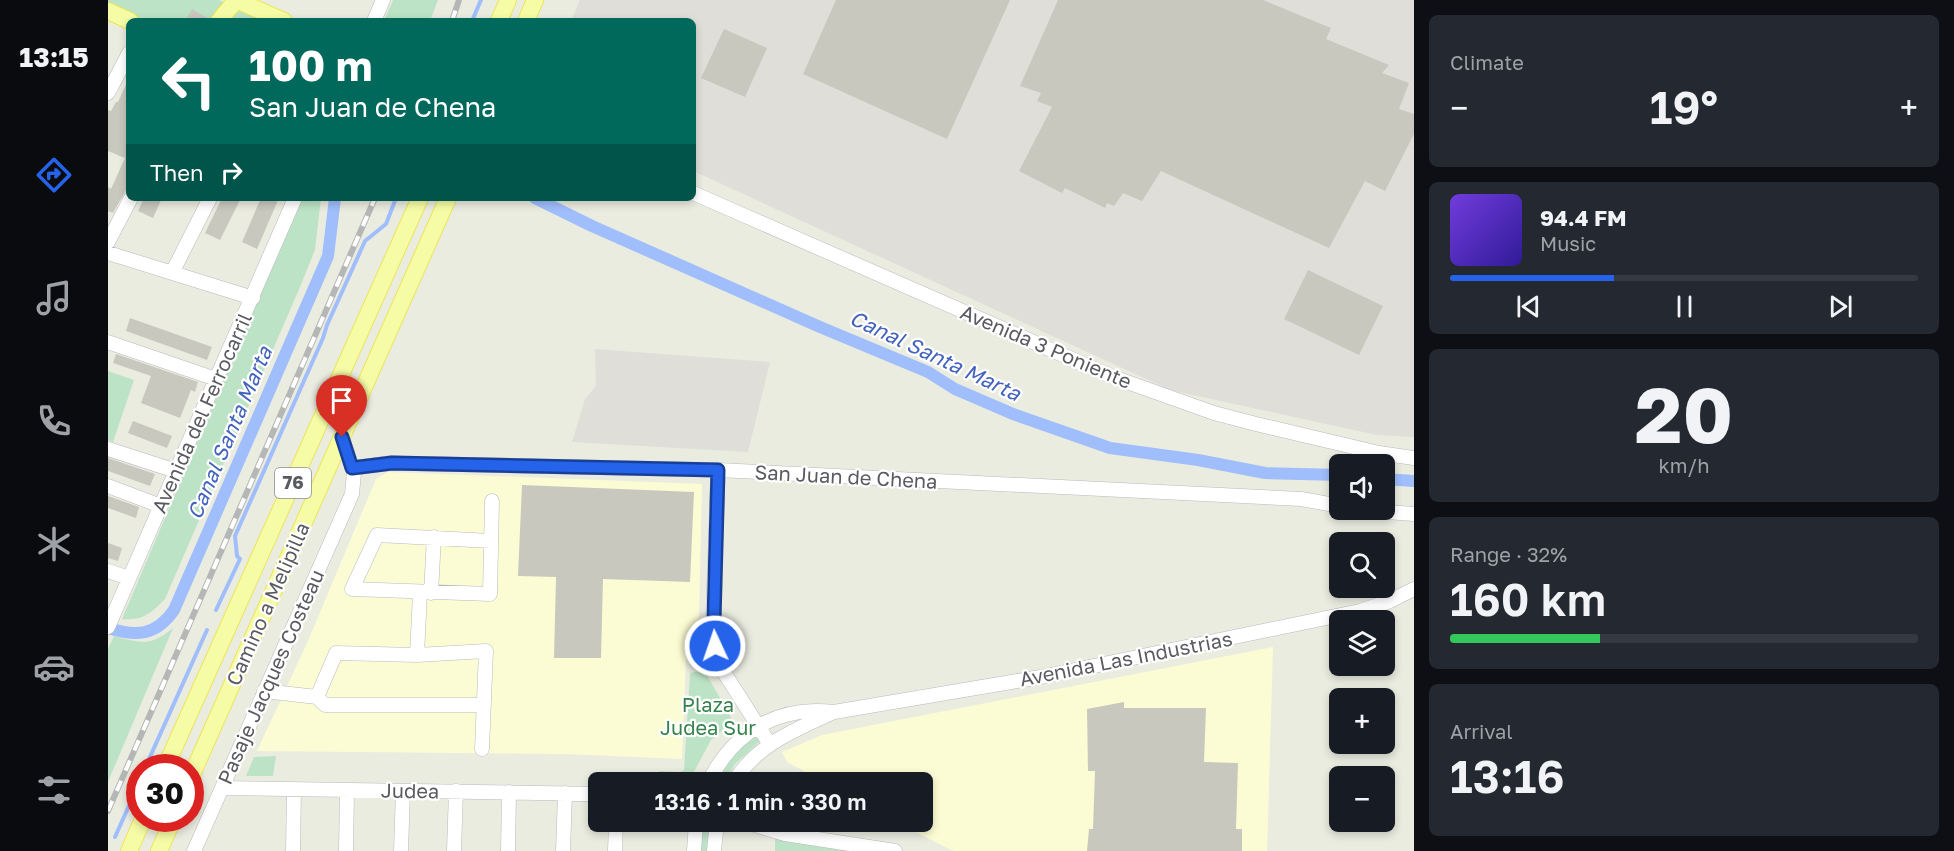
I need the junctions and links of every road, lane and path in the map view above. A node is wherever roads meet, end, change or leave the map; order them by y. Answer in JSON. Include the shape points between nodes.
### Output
{"nodes":[{"id":1,"x":236,"y":0,"type":"edge"},
{"id":2,"x":384,"y":0,"type":"edge"},
{"id":3,"x":508,"y":0,"type":"edge"},
{"id":4,"x":535,"y":0,"type":"edge"},
{"id":5,"x":108,"y":11,"type":"edge"},
{"id":6,"x":221,"y":18,"type":"edge"},
{"id":7,"x":277,"y":18,"type":"edge"},
{"id":8,"x":375,"y":18,"type":"edge"},
{"id":9,"x":500,"y":18,"type":"edge"},
{"id":10,"x":527,"y":18,"type":"edge"},
{"id":11,"x":126,"y":19,"type":"edge"},
{"id":12,"x":126,"y":59,"type":"edge"},
{"id":13,"x":108,"y":93,"type":"edge"},
{"id":14,"x":696,"y":194,"type":"edge"},
{"id":15,"x":129,"y":201,"type":"edge"},
{"id":16,"x":208,"y":201,"type":"edge"},
{"id":17,"x":294,"y":201,"type":"edge"},
{"id":18,"x":419,"y":201,"type":"edge"},
{"id":19,"x":447,"y":201,"type":"edge"},
{"id":20,"x":108,"y":242,"type":"edge"},
{"id":21,"x":108,"y":253,"type":"edge"},
{"id":22,"x":172,"y":273,"type":"junction"},
{"id":23,"x":253,"y":298,"type":"junction"},
{"id":24,"x":108,"y":342,"type":"edge"},
{"id":25,"x":216,"y":379,"type":"junction"},
{"id":26,"x":342,"y":437,"type":"junction"},
{"id":27,"x":108,"y":449,"type":"edge"},
{"id":28,"x":1414,"y":458,"type":"edge"},
{"id":29,"x":352,"y":468,"type":"junction"},
{"id":30,"x":718,"y":470,"type":"junction"},
{"id":31,"x":176,"y":471,"type":"junction"},
{"id":32,"x":108,"y":486,"type":"edge"},
{"id":33,"x":492,"y":501,"type":"dead end"},
{"id":34,"x":1329,"y":504,"type":"edge"},
{"id":35,"x":161,"y":506,"type":"junction"},
{"id":36,"x":1395,"y":513,"type":"edge"},
{"id":37,"x":1414,"y":514,"type":"edge"},
{"id":38,"x":434,"y":537,"type":"junction"},
{"id":39,"x":491,"y":542,"type":"junction"},
{"id":40,"x":108,"y":571,"type":"edge"},
{"id":41,"x":129,"y":578,"type":"junction"},
{"id":42,"x":1414,"y":589,"type":"edge"},
{"id":43,"x":425,"y":593,"type":"junction"},
{"id":44,"x":111,"y":614,"type":"edge"},
{"id":45,"x":417,"y":655,"type":"junction"},
{"id":46,"x":264,"y":691,"type":"junction"},
{"id":47,"x":317,"y":697,"type":"junction"},
{"id":48,"x":484,"y":705,"type":"junction"},
{"id":49,"x":834,"y":712,"type":"junction"},
{"id":50,"x":758,"y":725,"type":"junction"},
{"id":51,"x":769,"y":743,"type":"junction"},
{"id":52,"x":482,"y":749,"type":"dead end"},
{"id":53,"x":171,"y":754,"type":"edge"},
{"id":54,"x":201,"y":754,"type":"edge"},
{"id":55,"x":715,"y":772,"type":"edge"},
{"id":56,"x":741,"y":772,"type":"edge"},
{"id":57,"x":222,"y":788,"type":"junction"},
{"id":58,"x":294,"y":789,"type":"junction"},
{"id":59,"x":347,"y":790,"type":"junction"},
{"id":60,"x":403,"y":791,"type":"junction"},
{"id":61,"x":456,"y":791,"type":"junction"},
{"id":62,"x":509,"y":792,"type":"junction"},
{"id":63,"x":565,"y":793,"type":"junction"},
{"id":64,"x":588,"y":794,"type":"edge"},
{"id":65,"x":137,"y":832,"type":"edge"},
{"id":66,"x":167,"y":832,"type":"edge"},
{"id":67,"x":616,"y":832,"type":"edge"},
{"id":68,"x":695,"y":832,"type":"edge"},
{"id":69,"x":716,"y":832,"type":"edge"},
{"id":70,"x":778,"y":832,"type":"edge"},
{"id":71,"x":129,"y":851,"type":"edge"},
{"id":72,"x":159,"y":851,"type":"edge"},
{"id":73,"x":194,"y":851,"type":"edge"},
{"id":74,"x":293,"y":851,"type":"edge"},
{"id":75,"x":346,"y":851,"type":"edge"},
{"id":76,"x":401,"y":851,"type":"edge"},
{"id":77,"x":454,"y":851,"type":"edge"},
{"id":78,"x":508,"y":851,"type":"edge"},
{"id":79,"x":563,"y":851,"type":"edge"},
{"id":80,"x":615,"y":851,"type":"edge"},
{"id":81,"x":694,"y":851,"type":"edge"},
{"id":82,"x":714,"y":851,"type":"edge"},
{"id":83,"x":895,"y":851,"type":"edge"}],
"edges":[{"from":1,"to":6,"type":"main road"},
{"from":1,"to":7,"type":"main road"},
{"from":2,"to":8,"type":"street"},
{"from":3,"to":9,"type":"main road"},
{"from":4,"to":10,"type":"main road"},
{"from":5,"to":11,"type":"main road"},
{"from":12,"to":13,"type":"street"},
{"from":14,"to":28,"type":"street","name":"Avenida 3 Poniente","via":[[1113,377],[1214,413]]},
{"from":15,"to":20,"type":"street"},
{"from":16,"to":22,"type":"street"},
{"from":17,"to":23,"type":"street","name":"Avenida del Ferrocarril"},
{"from":18,"to":53,"type":"main road","name":"Camino a Melipilla","number":"76"},
{"from":19,"to":26,"type":"main road","name":"Camino a Melipilla","number":"76"},
{"from":21,"to":22,"type":"street"},
{"from":22,"to":23,"type":"street"},
{"from":23,"to":25,"type":"street","name":"Avenida del Ferrocarril"},
{"from":24,"to":25,"type":"street"},
{"from":25,"to":31,"type":"street","name":"Avenida del Ferrocarril"},
{"from":26,"to":29,"type":"street"},
{"from":26,"to":54,"type":"main road","name":"Camino a Melipilla","number":"76"},
{"from":27,"to":31,"type":"street"},
{"from":29,"to":30,"type":"street","name":"San Juan de Chena","via":[[392,463]]},
{"from":29,"to":46,"type":"street","name":"Pasaje Jacques Costeau","via":[[354,485],[348,503]]},
{"from":30,"to":34,"type":"street","name":"San Juan de Chena","via":[[1301,499]]},
{"from":30,"to":50,"type":"street","via":[[715,646],[725,674]]},
{"from":31,"to":35,"type":"street","name":"Avenida del Ferrocarril"},
{"from":32,"to":35,"type":"street"},
{"from":33,"to":39,"type":"street"},
{"from":35,"to":41,"type":"street","name":"Avenida del Ferrocarril"},
{"from":36,"to":37,"type":"street"},
{"from":38,"to":39,"type":"street"},
{"from":38,"to":43,"type":"street"},
{"from":38,"to":43,"type":"street","via":[[377,535],[352,589]]},
{"from":39,"to":43,"type":"street","via":[[490,594]]},
{"from":40,"to":41,"type":"street"},
{"from":41,"to":44,"type":"street","name":"Avenida del Ferrocarril"},
{"from":42,"to":49,"type":"street","name":"Avenida Las Industrias","via":[[1360,612],[1041,676]]},
{"from":43,"to":45,"type":"street"},
{"from":45,"to":47,"type":"street","via":[[336,653]]},
{"from":45,"to":48,"type":"street","via":[[486,651]]},
{"from":46,"to":47,"type":"street"},
{"from":46,"to":57,"type":"street","name":"Pasaje Jacques Costeau"},
{"from":47,"to":48,"type":"street","via":[[325,705]]},
{"from":48,"to":52,"type":"street"},
{"from":49,"to":50,"type":"street","name":"Avenida Las Industrias","via":[[810,710]]},
{"from":49,"to":51,"type":"street","name":"Avenida Las Industrias"},
{"from":50,"to":51,"type":"street"},
{"from":50,"to":55,"type":"street","name":"Avenida Las Industrias","via":[[727,753]]},
{"from":51,"to":56,"type":"street","name":"Avenida Las Industrias"},
{"from":57,"to":58,"type":"street","name":"Judea"},
{"from":57,"to":73,"type":"street","name":"Pasaje Jacques Costeau"},
{"from":58,"to":59,"type":"street","name":"Judea"},
{"from":58,"to":74,"type":"street"},
{"from":59,"to":60,"type":"street","name":"Judea"},
{"from":59,"to":75,"type":"street"},
{"from":60,"to":61,"type":"street","name":"Judea"},
{"from":60,"to":76,"type":"street"},
{"from":61,"to":62,"type":"street","name":"Judea"},
{"from":61,"to":77,"type":"street"},
{"from":62,"to":63,"type":"street","name":"Judea"},
{"from":62,"to":78,"type":"street"},
{"from":63,"to":64,"type":"street","name":"Judea"},
{"from":63,"to":79,"type":"street"},
{"from":65,"to":71,"type":"main road"},
{"from":66,"to":72,"type":"main road"},
{"from":67,"to":80,"type":"street"},
{"from":68,"to":81,"type":"street"},
{"from":69,"to":82,"type":"street"},
{"from":70,"to":83,"type":"street"}]}
